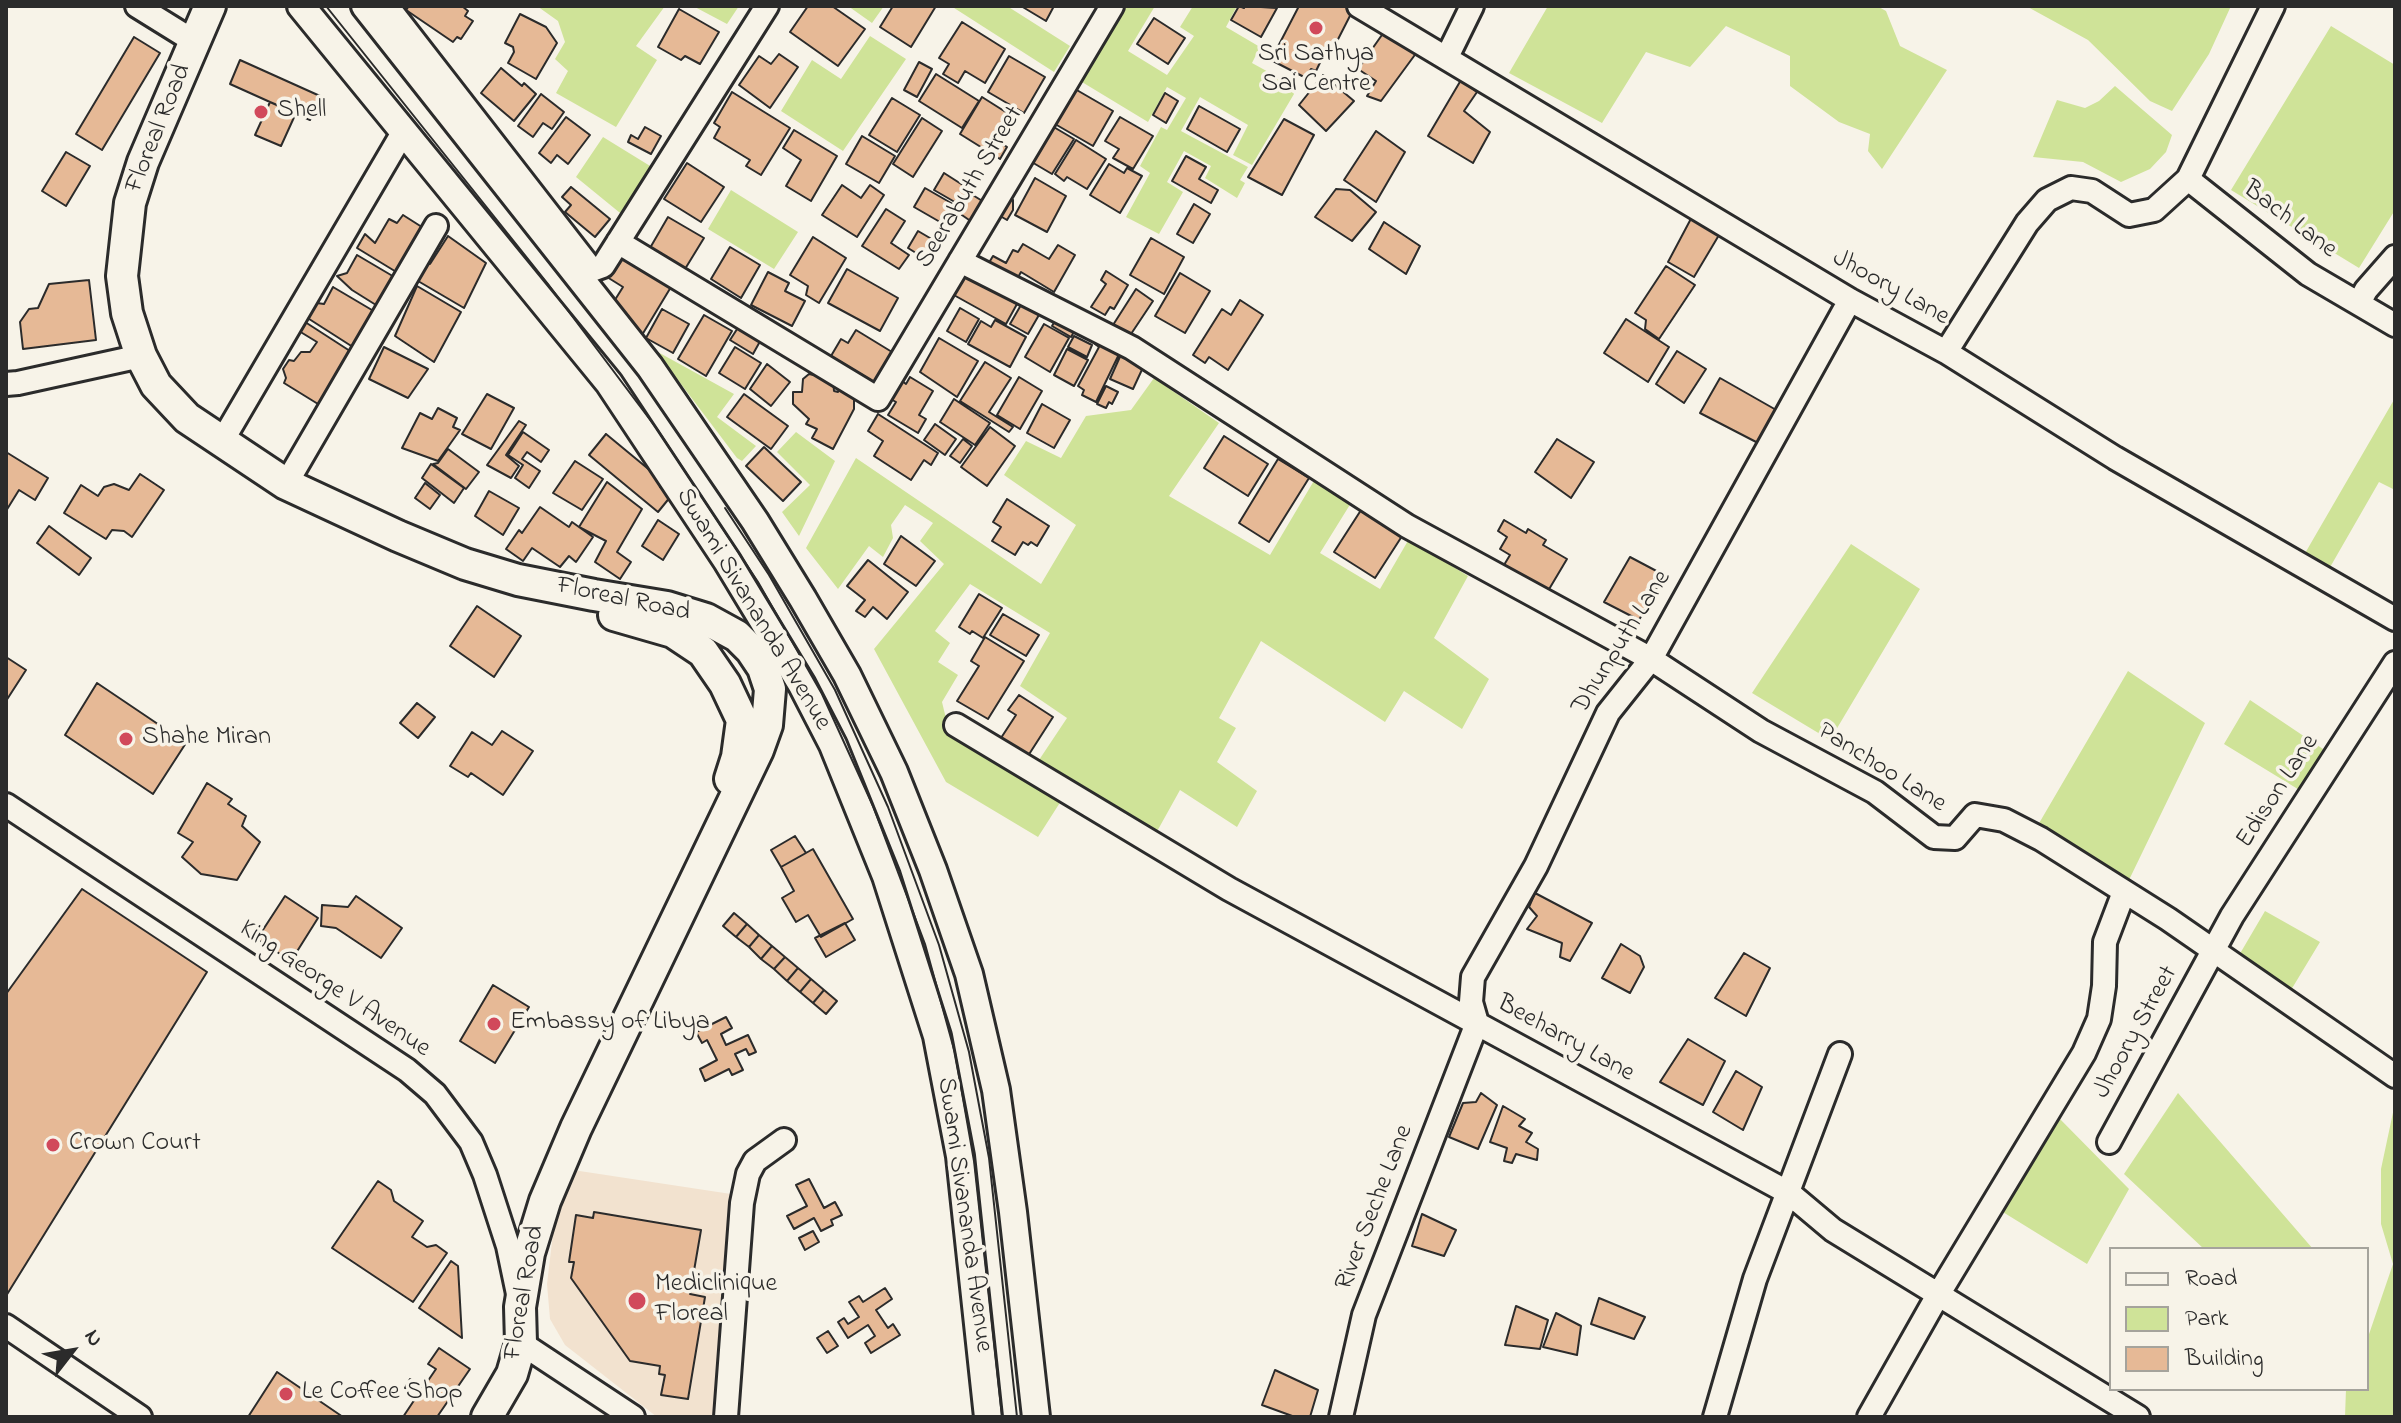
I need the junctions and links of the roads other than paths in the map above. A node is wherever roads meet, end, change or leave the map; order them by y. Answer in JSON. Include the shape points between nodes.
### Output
{"nodes":[{"id":1,"x":137,"y":6,"type":"edge"},
{"id":2,"x":210,"y":6,"type":"edge"},
{"id":3,"x":301,"y":6,"type":"edge"},
{"id":4,"x":365,"y":6,"type":"edge"},
{"id":5,"x":387,"y":6,"type":"edge"},
{"id":6,"x":767,"y":6,"type":"edge"},
{"id":7,"x":1112,"y":6,"type":"edge"},
{"id":8,"x":1359,"y":6,"type":"edge"},
{"id":9,"x":1472,"y":6,"type":"edge"},
{"id":10,"x":2273,"y":6,"type":"edge"},
{"id":11,"x":195,"y":42,"type":"junction"},
{"id":12,"x":1447,"y":57,"type":"junction"},
{"id":13,"x":398,"y":141,"type":"dead end"},
{"id":14,"x":2188,"y":179,"type":"junction"},
{"id":15,"x":436,"y":226,"type":"dead end"},
{"id":16,"x":618,"y":242,"type":"junction"},
{"id":17,"x":2395,"y":257,"type":"edge"},
{"id":18,"x":960,"y":261,"type":"junction"},
{"id":19,"x":1850,"y":300,"type":"junction"},
{"id":20,"x":2359,"y":303,"type":"junction"},
{"id":21,"x":2395,"y":325,"type":"edge"},
{"id":22,"x":1946,"y":352,"type":"junction"},
{"id":23,"x":141,"y":356,"type":"junction"},
{"id":24,"x":6,"y":384,"type":"edge"},
{"id":25,"x":221,"y":443,"type":"junction"},
{"id":26,"x":286,"y":484,"type":"junction"},
{"id":27,"x":518,"y":580,"type":"junction"},
{"id":28,"x":2395,"y":619,"type":"edge"},
{"id":29,"x":1651,"y":659,"type":"junction"},
{"id":30,"x":2395,"y":663,"type":"edge"},
{"id":31,"x":956,"y":725,"type":"dead end"},
{"id":32,"x":6,"y":805,"type":"edge"},
{"id":33,"x":707,"y":853,"type":"junction"},
{"id":34,"x":2124,"y":892,"type":"junction"},
{"id":35,"x":2213,"y":952,"type":"junction"},
{"id":36,"x":1477,"y":1023,"type":"junction"},
{"id":37,"x":1840,"y":1054,"type":"dead end"},
{"id":38,"x":2395,"y":1076,"type":"edge"},
{"id":39,"x":784,"y":1140,"type":"dead end"},
{"id":40,"x":2109,"y":1142,"type":"dead end"},
{"id":41,"x":1789,"y":1193,"type":"junction"},
{"id":42,"x":1938,"y":1295,"type":"junction"},
{"id":43,"x":520,"y":1307,"type":"junction"},
{"id":44,"x":6,"y":1326,"type":"edge"},
{"id":45,"x":521,"y":1343,"type":"junction"},
{"id":46,"x":140,"y":1417,"type":"edge"},
{"id":47,"x":487,"y":1417,"type":"edge"},
{"id":48,"x":633,"y":1417,"type":"edge"},
{"id":49,"x":726,"y":1417,"type":"edge"},
{"id":50,"x":988,"y":1417,"type":"edge"},
{"id":51,"x":1036,"y":1417,"type":"edge"},
{"id":52,"x":1341,"y":1417,"type":"edge"},
{"id":53,"x":1715,"y":1417,"type":"edge"},
{"id":54,"x":1869,"y":1417,"type":"edge"},
{"id":55,"x":2138,"y":1417,"type":"edge"}],
"edges":[{"from":1,"to":11,"type":"street"},
{"from":2,"to":11,"type":"main road","name":"Floreal Road"},
{"from":3,"to":50,"type":"street","name":"Swami Sivananda Avenue","via":[[609,383],[727,561],[833,745],[886,876],[937,1036],[960,1156]]},
{"from":4,"to":51,"type":"street","via":[[650,367],[803,599],[894,772],[969,974],[996,1090]]},
{"from":5,"to":16,"type":"street","via":[[587,267],[603,266]]},
{"from":6,"to":16,"type":"street"},
{"from":7,"to":18,"type":"street","name":"Seerabuth Street"},
{"from":8,"to":12,"type":"street","name":"Jhoory Lane"},
{"from":9,"to":12,"type":"street"},
{"from":10,"to":14,"type":"street"},
{"from":11,"to":23,"type":"main road","name":"Floreal Road","via":[[130,203],[122,276]]},
{"from":12,"to":19,"type":"street","name":"Jhoory Lane"},
{"from":13,"to":25,"type":"street"},
{"from":14,"to":20,"type":"street","name":"Bach Lane","via":[[2308,274]]},
{"from":14,"to":22,"type":"street","via":[[2154,210],[2129,215],[2092,191],[2071,188],[2047,200]]},
{"from":15,"to":26,"type":"street"},
{"from":16,"to":18,"type":"street","name":"Seerabuth Street","via":[[878,399]]},
{"from":17,"to":20,"type":"street"},
{"from":18,"to":29,"type":"street","via":[[1132,348],[1407,526]]},
{"from":19,"to":22,"type":"street","name":"Jhoory Lane"},
{"from":19,"to":29,"type":"street","name":"Dhunputh Lane"},
{"from":20,"to":21,"type":"street","name":"Bach Lane"},
{"from":22,"to":28,"type":"street","name":"Jhoory Lane","via":[[2115,458]]},
{"from":23,"to":24,"type":"street"},
{"from":23,"to":25,"type":"main road","name":"Floreal Road","via":[[166,396]]},
{"from":25,"to":26,"type":"main road","name":"Floreal Road"},
{"from":26,"to":27,"type":"main road","name":"Floreal Road","via":[[465,564]]},
{"from":27,"to":33,"type":"main road","via":[[673,632],[703,652],[742,720],[737,757]]},
{"from":27,"to":33,"type":"main road","name":"Floreal Road","via":[[706,619],[737,636],[763,668],[770,689],[767,725]]},
{"from":29,"to":34,"type":"street","name":"Panchoo Lane","via":[[1761,731],[1875,792],[1934,837],[1955,838],[1975,815],[2004,820]]},
{"from":29,"to":36,"type":"street","name":"Dhunputh Lane","via":[[1608,713],[1536,866],[1473,977],[1471,1002]]},
{"from":30,"to":35,"type":"street","name":"Edison Lane"},
{"from":31,"to":36,"type":"street","name":"Beeharry Lane","via":[[1229,889]]},
{"from":32,"to":43,"type":"street","name":"King George V Avenue","via":[[407,1070],[435,1094],[471,1142],[485,1175],[508,1246]]},
{"from":33,"to":43,"type":"main road","name":"Floreal Road","via":[[545,1201]]},
{"from":34,"to":35,"type":"street"},
{"from":34,"to":42,"type":"street","via":[[2105,942],[2099,1019],[2084,1053]]},
{"from":35,"to":38,"type":"street"},
{"from":35,"to":40,"type":"street","name":"Jhoory Street"},
{"from":36,"to":41,"type":"street","name":"Beeharry Lane"},
{"from":36,"to":52,"type":"street","name":"River Seche Lane","via":[[1364,1315]]},
{"from":37,"to":41,"type":"street"},
{"from":39,"to":49,"type":"street","via":[[755,1161],[748,1174]]},
{"from":41,"to":42,"type":"street","name":"Beeharry Lane","via":[[1833,1230]]},
{"from":41,"to":53,"type":"street","via":[[1755,1279]]},
{"from":42,"to":54,"type":"street"},
{"from":42,"to":55,"type":"street","name":"Beeharry Lane"},
{"from":43,"to":45,"type":"main road","name":"Floreal Road"},
{"from":44,"to":46,"type":"street"},
{"from":45,"to":47,"type":"main road","name":"Floreal Road","via":[[512,1374]]},
{"from":45,"to":48,"type":"street"}]}
